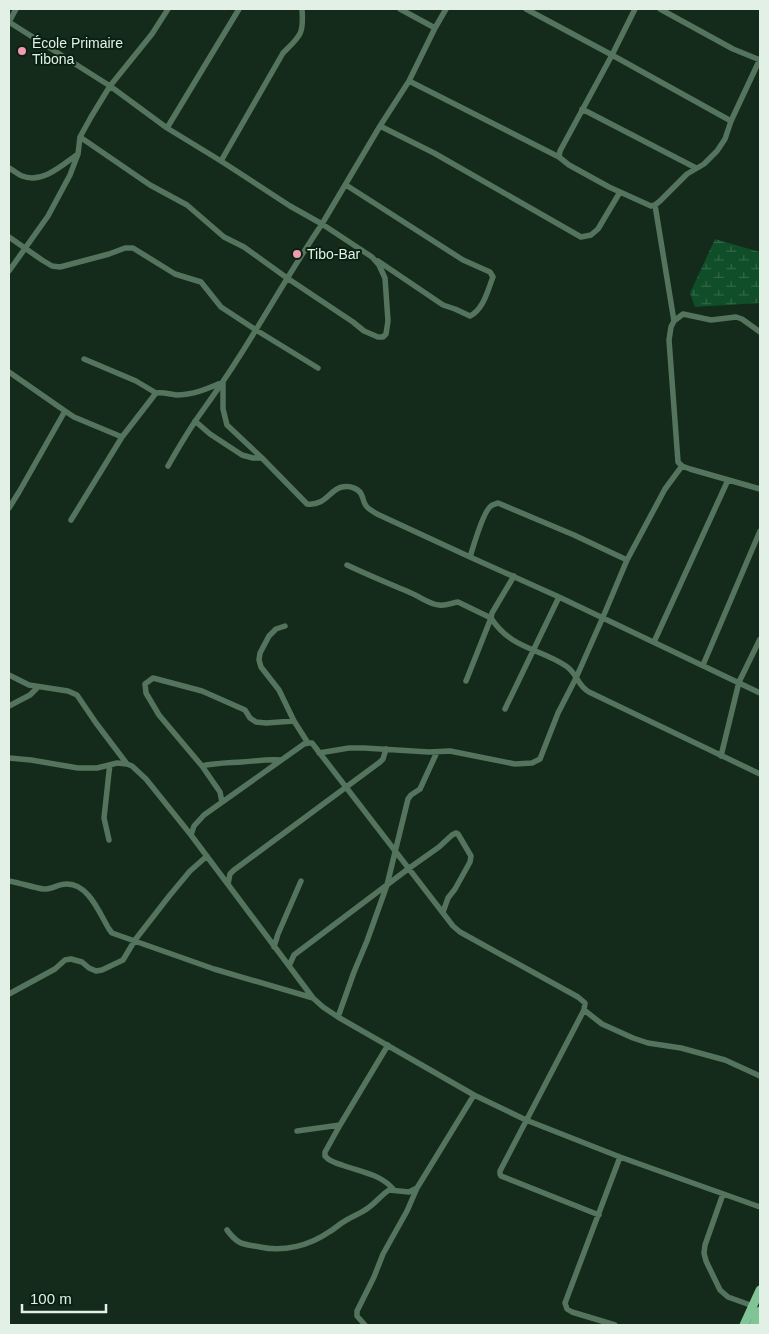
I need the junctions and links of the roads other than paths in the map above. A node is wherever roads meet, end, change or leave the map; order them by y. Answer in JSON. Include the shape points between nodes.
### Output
{"nodes":[{"id":1,"x":16,"y":9,"type":"edge"},
{"id":2,"x":168,"y":9,"type":"edge"},
{"id":3,"x":239,"y":9,"type":"edge"},
{"id":4,"x":302,"y":9,"type":"edge"},
{"id":5,"x":400,"y":9,"type":"edge"},
{"id":6,"x":446,"y":9,"type":"edge"},
{"id":7,"x":526,"y":9,"type":"edge"},
{"id":8,"x":635,"y":9,"type":"edge"},
{"id":9,"x":660,"y":9,"type":"edge"},
{"id":10,"x":9,"y":22,"type":"edge"},
{"id":11,"x":435,"y":28,"type":"junction"},
{"id":12,"x":612,"y":55,"type":"junction"},
{"id":13,"x":760,"y":59,"type":"edge"},
{"id":14,"x":409,"y":81,"type":"junction"},
{"id":15,"x":110,"y":86,"type":"junction"},
{"id":16,"x":582,"y":110,"type":"junction"},
{"id":17,"x":731,"y":121,"type":"junction"},
{"id":18,"x":380,"y":126,"type":"junction"},
{"id":19,"x":167,"y":128,"type":"junction"},
{"id":20,"x":80,"y":137,"type":"junction"},
{"id":21,"x":78,"y":154,"type":"junction"},
{"id":22,"x":559,"y":157,"type":"junction"},
{"id":23,"x":222,"y":161,"type":"junction"},
{"id":24,"x":9,"y":168,"type":"edge"},
{"id":25,"x":696,"y":168,"type":"junction"},
{"id":26,"x":346,"y":185,"type":"junction"},
{"id":27,"x":620,"y":192,"type":"junction"},
{"id":28,"x":655,"y":206,"type":"junction"},
{"id":29,"x":322,"y":224,"type":"junction"},
{"id":30,"x":9,"y":237,"type":"edge"},
{"id":31,"x":26,"y":248,"type":"junction"},
{"id":32,"x":372,"y":257,"type":"junction"},
{"id":33,"x":9,"y":271,"type":"edge"},
{"id":34,"x":287,"y":278,"type":"junction"},
{"id":35,"x":674,"y":320,"type":"junction"},
{"id":36,"x":256,"y":330,"type":"junction"},
{"id":37,"x":760,"y":332,"type":"edge"},
{"id":38,"x":84,"y":359,"type":"dead end"},
{"id":39,"x":318,"y":368,"type":"dead end"},
{"id":40,"x":9,"y":372,"type":"edge"},
{"id":41,"x":223,"y":382,"type":"junction"},
{"id":42,"x":156,"y":392,"type":"junction"},
{"id":43,"x":65,"y":411,"type":"junction"},
{"id":44,"x":195,"y":421,"type":"junction"},
{"id":45,"x":122,"y":437,"type":"junction"},
{"id":46,"x":262,"y":458,"type":"junction"},
{"id":47,"x":168,"y":466,"type":"dead end"},
{"id":48,"x":682,"y":466,"type":"junction"},
{"id":49,"x":728,"y":480,"type":"junction"},
{"id":50,"x":760,"y":489,"type":"edge"},
{"id":51,"x":9,"y":508,"type":"edge"},
{"id":52,"x":71,"y":520,"type":"dead end"},
{"id":53,"x":760,"y":531,"type":"edge"},
{"id":54,"x":470,"y":557,"type":"junction"},
{"id":55,"x":627,"y":560,"type":"junction"},
{"id":56,"x":347,"y":565,"type":"dead end"},
{"id":57,"x":514,"y":576,"type":"junction"},
{"id":58,"x":560,"y":597,"type":"junction"},
{"id":59,"x":491,"y":618,"type":"junction"},
{"id":60,"x":603,"y":618,"type":"junction"},
{"id":61,"x":285,"y":626,"type":"dead end"},
{"id":62,"x":760,"y":639,"type":"edge"},
{"id":63,"x":654,"y":642,"type":"junction"},
{"id":64,"x":534,"y":650,"type":"junction"},
{"id":65,"x":703,"y":665,"type":"junction"},
{"id":66,"x":9,"y":675,"type":"edge"},
{"id":67,"x":576,"y":678,"type":"junction"},
{"id":68,"x":466,"y":681,"type":"dead end"},
{"id":69,"x":739,"y":682,"type":"junction"},
{"id":70,"x":38,"y":687,"type":"junction"},
{"id":71,"x":760,"y":693,"type":"edge"},
{"id":72,"x":9,"y":706,"type":"edge"},
{"id":73,"x":505,"y":709,"type":"dead end"},
{"id":74,"x":294,"y":721,"type":"junction"},
{"id":75,"x":308,"y":743,"type":"junction"},
{"id":76,"x":386,"y":749,"type":"junction"},
{"id":77,"x":437,"y":752,"type":"junction"},
{"id":78,"x":318,"y":753,"type":"junction"},
{"id":79,"x":720,"y":756,"type":"junction"},
{"id":80,"x":9,"y":758,"type":"edge"},
{"id":81,"x":281,"y":760,"type":"junction"},
{"id":82,"x":127,"y":764,"type":"junction"},
{"id":83,"x":110,"y":765,"type":"junction"},
{"id":84,"x":202,"y":766,"type":"junction"},
{"id":85,"x":760,"y":774,"type":"edge"},
{"id":86,"x":346,"y":788,"type":"junction"},
{"id":87,"x":222,"y":802,"type":"junction"},
{"id":88,"x":192,"y":835,"type":"junction"},
{"id":89,"x":109,"y":840,"type":"dead end"},
{"id":90,"x":396,"y":852,"type":"junction"},
{"id":91,"x":207,"y":856,"type":"junction"},
{"id":92,"x":408,"y":869,"type":"junction"},
{"id":93,"x":9,"y":881,"type":"edge"},
{"id":94,"x":301,"y":881,"type":"dead end"},
{"id":95,"x":228,"y":884,"type":"junction"},
{"id":96,"x":387,"y":885,"type":"junction"},
{"id":97,"x":443,"y":912,"type":"junction"},
{"id":98,"x":135,"y":940,"type":"junction"},
{"id":99,"x":274,"y":947,"type":"junction"},
{"id":100,"x":288,"y":966,"type":"junction"},
{"id":101,"x":9,"y":994,"type":"edge"},
{"id":102,"x":313,"y":998,"type":"junction"},
{"id":103,"x":584,"y":1010,"type":"junction"},
{"id":104,"x":338,"y":1017,"type":"junction"},
{"id":105,"x":388,"y":1045,"type":"junction"},
{"id":106,"x":760,"y":1076,"type":"edge"},
{"id":107,"x":474,"y":1095,"type":"junction"},
{"id":108,"x":526,"y":1120,"type":"junction"},
{"id":109,"x":340,"y":1125,"type":"junction"},
{"id":110,"x":296,"y":1131,"type":"dead end"},
{"id":111,"x":620,"y":1157,"type":"junction"},
{"id":112,"x":418,"y":1188,"type":"junction"},
{"id":113,"x":394,"y":1190,"type":"junction"},
{"id":114,"x":723,"y":1194,"type":"junction"},
{"id":115,"x":760,"y":1207,"type":"edge"},
{"id":116,"x":599,"y":1215,"type":"junction"},
{"id":117,"x":227,"y":1230,"type":"dead end"},
{"id":118,"x":760,"y":1290,"type":"edge"},
{"id":119,"x":757,"y":1309,"type":"edge"},
{"id":120,"x":363,"y":1324,"type":"edge"},
{"id":121,"x":355,"y":1325,"type":"edge"},
{"id":122,"x":615,"y":1325,"type":"edge"},
{"id":123,"x":744,"y":1325,"type":"edge"},
{"id":124,"x":754,"y":1325,"type":"edge"}],
"edges":[{"from":1,"to":10,"type":"street"},
{"from":2,"to":15,"type":"street"},
{"from":3,"to":19,"type":"street"},
{"from":4,"to":23,"type":"street","via":[[300,35],[283,53]]},
{"from":5,"to":11,"type":"street"},
{"from":6,"to":11,"type":"street"},
{"from":7,"to":12,"type":"street"},
{"from":8,"to":12,"type":"street"},
{"from":9,"to":13,"type":"street","via":[[733,49]]},
{"from":10,"to":15,"type":"street"},
{"from":11,"to":14,"type":"street"},
{"from":12,"to":16,"type":"street"},
{"from":12,"to":17,"type":"street"},
{"from":13,"to":17,"type":"street"},
{"from":14,"to":18,"type":"street"},
{"from":14,"to":22,"type":"street"},
{"from":15,"to":19,"type":"street"},
{"from":15,"to":20,"type":"street"},
{"from":16,"to":22,"type":"street"},
{"from":16,"to":25,"type":"street"},
{"from":17,"to":25,"type":"street","via":[[717,150]]},
{"from":18,"to":26,"type":"street"},
{"from":18,"to":27,"type":"street","via":[[581,237],[598,229]]},
{"from":19,"to":23,"type":"street"},
{"from":20,"to":21,"type":"street"},
{"from":20,"to":34,"type":"street","via":[[150,185],[187,205],[224,237],[244,247]]},
{"from":21,"to":24,"type":"street","via":[[38,178],[21,176]]},
{"from":21,"to":31,"type":"street","via":[[48,216]]},
{"from":22,"to":27,"type":"street"},
{"from":23,"to":29,"type":"street"},
{"from":25,"to":28,"type":"street"},
{"from":26,"to":29,"type":"street"},
{"from":26,"to":32,"type":"street","via":[[462,260],[490,272],[493,277],[480,307],[470,316],[443,305]]},
{"from":27,"to":28,"type":"street"},
{"from":28,"to":35,"type":"street"},
{"from":29,"to":32,"type":"street"},
{"from":29,"to":34,"type":"street"},
{"from":30,"to":31,"type":"street"},
{"from":31,"to":33,"type":"street"},
{"from":31,"to":36,"type":"street","via":[[52,266],[60,267],[133,248],[174,274],[201,282],[221,306]]},
{"from":32,"to":34,"type":"street","via":[[385,278],[388,321],[383,337],[364,331]]},
{"from":34,"to":36,"type":"street"},
{"from":35,"to":37,"type":"street","via":[[683,314],[711,320],[736,317]]},
{"from":35,"to":48,"type":"street","via":[[669,340],[676,448],[678,462]]},
{"from":36,"to":39,"type":"street"},
{"from":36,"to":41,"type":"street"},
{"from":38,"to":42,"type":"street"},
{"from":40,"to":43,"type":"street"},
{"from":41,"to":42,"type":"street","via":[[192,394]]},
{"from":41,"to":44,"type":"street"},
{"from":41,"to":46,"type":"street","via":[[226,425]]},
{"from":42,"to":45,"type":"street"},
{"from":43,"to":45,"type":"street"},
{"from":43,"to":51,"type":"street"},
{"from":44,"to":46,"type":"street","via":[[242,455]]},
{"from":44,"to":47,"type":"street"},
{"from":45,"to":52,"type":"street"},
{"from":46,"to":54,"type":"street","via":[[309,505],[327,498],[340,487],[354,488],[360,492],[368,508]]},
{"from":48,"to":49,"type":"street"},
{"from":48,"to":55,"type":"street","via":[[665,489]]},
{"from":49,"to":50,"type":"street"},
{"from":49,"to":63,"type":"street"},
{"from":53,"to":65,"type":"street"},
{"from":54,"to":55,"type":"street","via":[[486,511],[498,503]]},
{"from":54,"to":57,"type":"street"},
{"from":55,"to":60,"type":"street"},
{"from":56,"to":59,"type":"street","via":[[426,602],[440,606],[458,602]]},
{"from":57,"to":58,"type":"street"},
{"from":57,"to":59,"type":"street"},
{"from":58,"to":60,"type":"street"},
{"from":58,"to":64,"type":"street"},
{"from":59,"to":64,"type":"street","via":[[517,644]]},
{"from":59,"to":68,"type":"street"},
{"from":60,"to":63,"type":"street"},
{"from":60,"to":67,"type":"street"},
{"from":61,"to":74,"type":"street","via":[[269,636],[259,660]]},
{"from":62,"to":69,"type":"street"},
{"from":63,"to":65,"type":"street"},
{"from":64,"to":67,"type":"street","via":[[565,665]]},
{"from":64,"to":73,"type":"street"},
{"from":65,"to":69,"type":"street"},
{"from":66,"to":70,"type":"street"},
{"from":67,"to":77,"type":"street","via":[[537,762],[515,764],[450,751]]},
{"from":67,"to":79,"type":"street","via":[[589,692]]},
{"from":69,"to":71,"type":"street"},
{"from":69,"to":79,"type":"street"},
{"from":70,"to":72,"type":"street","via":[[30,696]]},
{"from":70,"to":82,"type":"street","via":[[76,695]]},
{"from":74,"to":75,"type":"street"},
{"from":74,"to":84,"type":"street","via":[[256,722],[245,710],[202,691],[153,678],[146,682],[144,688],[159,715]]},
{"from":75,"to":78,"type":"street","via":[[312,743]]},
{"from":75,"to":81,"type":"street"},
{"from":76,"to":77,"type":"street"},
{"from":76,"to":78,"type":"street","via":[[349,748]]},
{"from":76,"to":86,"type":"street","via":[[380,762]]},
{"from":77,"to":90,"type":"street","via":[[420,789],[408,799]]},
{"from":78,"to":86,"type":"street"},
{"from":79,"to":85,"type":"street"},
{"from":80,"to":83,"type":"street","via":[[78,768]]},
{"from":81,"to":84,"type":"street"},
{"from":81,"to":87,"type":"street"},
{"from":82,"to":83,"type":"street"},
{"from":82,"to":88,"type":"street","via":[[146,780]]},
{"from":83,"to":89,"type":"street","via":[[104,818]]},
{"from":84,"to":87,"type":"street","via":[[220,792]]},
{"from":86,"to":90,"type":"street"},
{"from":86,"to":95,"type":"street","via":[[234,870]]},
{"from":87,"to":88,"type":"street","via":[[198,821]]},
{"from":88,"to":91,"type":"street"},
{"from":90,"to":92,"type":"street"},
{"from":90,"to":96,"type":"street"},
{"from":91,"to":95,"type":"street"},
{"from":91,"to":98,"type":"street","via":[[175,889]]},
{"from":92,"to":96,"type":"street"},
{"from":92,"to":97,"type":"street"},
{"from":92,"to":97,"type":"street","via":[[458,834],[471,856],[470,862]]},
{"from":93,"to":98,"type":"street","via":[[44,889],[60,884],[78,886],[94,903],[109,929]]},
{"from":94,"to":99,"type":"street"},
{"from":95,"to":99,"type":"street"},
{"from":96,"to":100,"type":"street","via":[[294,955]]},
{"from":96,"to":104,"type":"street"},
{"from":97,"to":103,"type":"street","via":[[460,932],[578,996],[584,1003]]},
{"from":98,"to":101,"type":"street","via":[[124,960],[116,964],[96,971],[82,962],[65,960],[55,969]]},
{"from":98,"to":102,"type":"street","via":[[214,969]]},
{"from":99,"to":100,"type":"street"},
{"from":100,"to":102,"type":"street"},
{"from":102,"to":104,"type":"street"},
{"from":103,"to":106,"type":"street","via":[[602,1024],[633,1038],[725,1060]]},
{"from":103,"to":108,"type":"street"},
{"from":104,"to":105,"type":"street"},
{"from":105,"to":107,"type":"street"},
{"from":105,"to":109,"type":"street"},
{"from":107,"to":108,"type":"street"},
{"from":107,"to":112,"type":"street"},
{"from":108,"to":111,"type":"street"},
{"from":108,"to":116,"type":"street","via":[[500,1171],[501,1176]]},
{"from":109,"to":110,"type":"street"},
{"from":109,"to":113,"type":"street","via":[[325,1152],[327,1159],[372,1174]]},
{"from":111,"to":114,"type":"street"},
{"from":111,"to":116,"type":"street"},
{"from":112,"to":113,"type":"street","via":[[409,1192]]},
{"from":112,"to":120,"type":"street","via":[[357,1311]]},
{"from":113,"to":117,"type":"street","via":[[384,1193],[365,1210],[317,1240],[293,1248],[280,1250],[242,1244]]},
{"from":114,"to":115,"type":"street"},
{"from":114,"to":119,"type":"street","via":[[705,1245],[706,1261],[720,1290],[728,1297]]},
{"from":116,"to":122,"type":"street","via":[[565,1303],[572,1312]]},
{"from":118,"to":119,"type":"main road"},
{"from":119,"to":123,"type":"main road"},
{"from":119,"to":124,"type":"main road"},
{"from":120,"to":121,"type":"street"}]}
